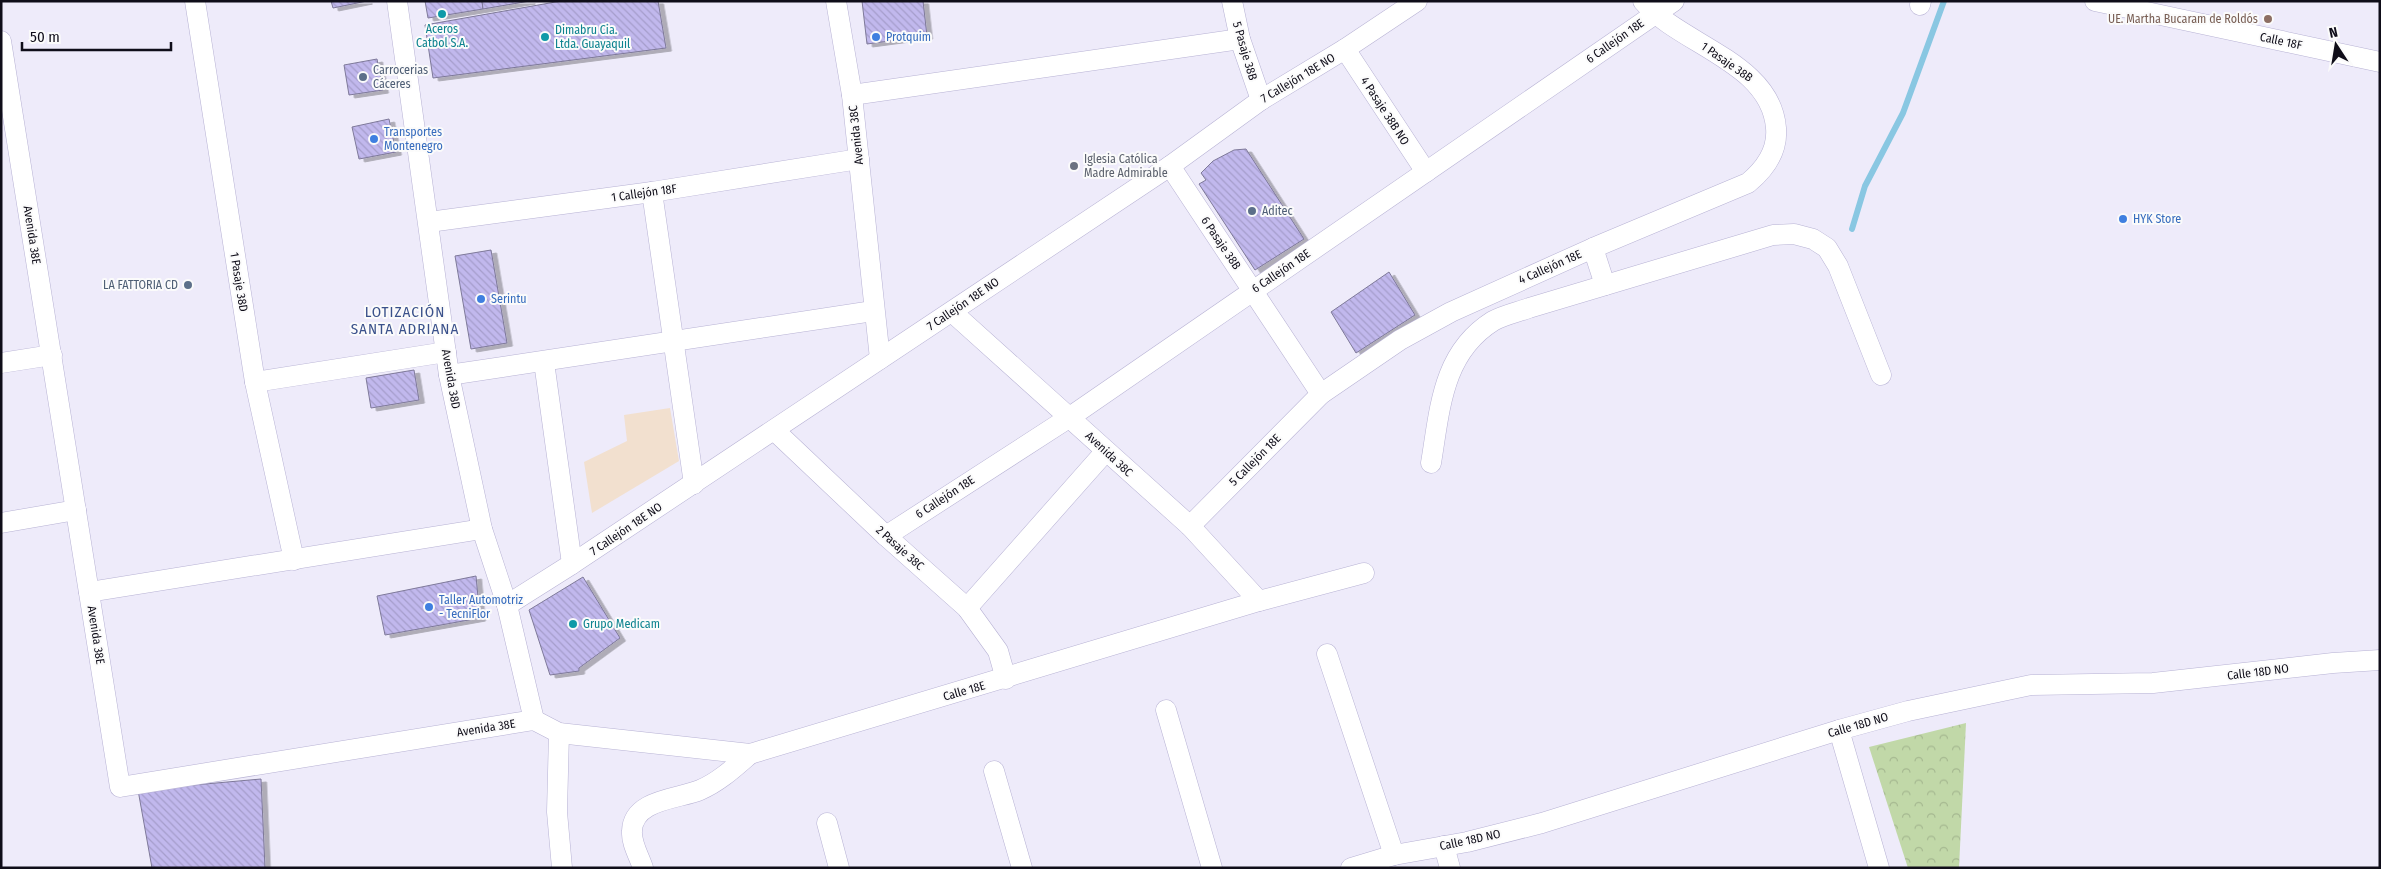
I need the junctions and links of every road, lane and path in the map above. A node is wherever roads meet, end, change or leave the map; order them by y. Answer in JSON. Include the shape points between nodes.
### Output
{"nodes":[{"id":1,"x":195,"y":1,"type":"edge"},
{"id":2,"x":397,"y":1,"type":"edge"},
{"id":3,"x":836,"y":1,"type":"edge"},
{"id":4,"x":1232,"y":1,"type":"edge"},
{"id":5,"x":1417,"y":1,"type":"edge"},
{"id":6,"x":1674,"y":1,"type":"edge"},
{"id":7,"x":2095,"y":1,"type":"edge"},
{"id":8,"x":1648,"y":8,"type":"edge"},
{"id":9,"x":1240,"y":40,"type":"junction"},
{"id":10,"x":1,"y":42,"type":"edge"},
{"id":11,"x":1345,"y":50,"type":"junction"},
{"id":12,"x":2380,"y":62,"type":"edge"},
{"id":13,"x":4,"y":76,"type":"edge"},
{"id":14,"x":852,"y":95,"type":"junction"},
{"id":15,"x":1261,"y":100,"type":"junction"},
{"id":16,"x":1775,"y":145,"type":"joint"},
{"id":17,"x":859,"y":158,"type":"junction"},
{"id":18,"x":1170,"y":166,"type":"junction"},
{"id":19,"x":1426,"y":172,"type":"junction"},
{"id":20,"x":652,"y":192,"type":"junction"},
{"id":21,"x":429,"y":222,"type":"junction"},
{"id":22,"x":1593,"y":248,"type":"junction"},
{"id":23,"x":1605,"y":285,"type":"junction"},
{"id":24,"x":1253,"y":290,"type":"junction"},
{"id":25,"x":873,"y":311,"type":"junction"},
{"id":26,"x":952,"y":312,"type":"junction"},
{"id":27,"x":1451,"y":312,"type":"junction"},
{"id":28,"x":672,"y":340,"type":"junction"},
{"id":29,"x":1469,"y":340,"type":"junction"},
{"id":30,"x":446,"y":352,"type":"junction"},
{"id":31,"x":52,"y":355,"type":"junction"},
{"id":32,"x":880,"y":359,"type":"junction"},
{"id":33,"x":544,"y":362,"type":"junction"},
{"id":34,"x":1,"y":363,"type":"edge"},
{"id":35,"x":449,"y":375,"type":"junction"},
{"id":36,"x":1881,"y":375,"type":"dead end"},
{"id":37,"x":254,"y":382,"type":"junction"},
{"id":38,"x":1321,"y":394,"type":"junction"},
{"id":39,"x":1070,"y":417,"type":"junction"},
{"id":40,"x":774,"y":430,"type":"junction"},
{"id":41,"x":1105,"y":452,"type":"junction"},
{"id":42,"x":1431,"y":463,"type":"dead end"},
{"id":43,"x":694,"y":484,"type":"junction"},
{"id":44,"x":76,"y":510,"type":"junction"},
{"id":45,"x":1,"y":523,"type":"edge"},
{"id":46,"x":1190,"y":526,"type":"junction"},
{"id":47,"x":482,"y":529,"type":"junction"},
{"id":48,"x":886,"y":536,"type":"junction"},
{"id":49,"x":294,"y":560,"type":"junction"},
{"id":50,"x":572,"y":564,"type":"junction"},
{"id":51,"x":1364,"y":573,"type":"dead end"},
{"id":52,"x":89,"y":592,"type":"junction"},
{"id":53,"x":1259,"y":601,"type":"junction"},
{"id":54,"x":507,"y":605,"type":"junction"},
{"id":55,"x":967,"y":608,"type":"junction"},
{"id":56,"x":1327,"y":654,"type":"dead end"},
{"id":57,"x":2380,"y":660,"type":"edge"},
{"id":58,"x":1006,"y":679,"type":"junction"},
{"id":59,"x":1166,"y":710,"type":"dead end"},
{"id":60,"x":534,"y":720,"type":"junction"},
{"id":61,"x":1839,"y":730,"type":"junction"},
{"id":62,"x":558,"y":733,"type":"junction"},
{"id":63,"x":750,"y":754,"type":"junction"},
{"id":64,"x":994,"y":771,"type":"dead end"},
{"id":65,"x":826,"y":823,"type":"dead end"},
{"id":66,"x":1444,"y":846,"type":"junction"},
{"id":67,"x":1394,"y":856,"type":"junction"},
{"id":68,"x":562,"y":868,"type":"edge"},
{"id":69,"x":643,"y":868,"type":"edge"},
{"id":70,"x":839,"y":868,"type":"edge"},
{"id":71,"x":1022,"y":868,"type":"edge"},
{"id":72,"x":1212,"y":868,"type":"edge"},
{"id":73,"x":1351,"y":868,"type":"edge"},
{"id":74,"x":1450,"y":868,"type":"edge"},
{"id":75,"x":1879,"y":868,"type":"edge"}],
"edges":[{"from":1,"to":37,"type":"street","name":"1 Pasaje 38D"},
{"from":2,"to":21,"type":"street","name":"Avenida 38D"},
{"from":3,"to":14,"type":"street","name":"Avenida 38C"},
{"from":4,"to":9,"type":"street","name":"5 Pasaje 38B"},
{"from":5,"to":11,"type":"street","name":"7 Callejón 18E NO"},
{"from":6,"to":8,"type":"street","name":"6 Callejón 18E"},
{"from":7,"to":12,"type":"street","name":"Calle 18F"},
{"from":8,"to":16,"type":"street","name":"1 Pasaje 38B","via":[[1759,85],[1776,117]]},
{"from":8,"to":19,"type":"street","name":"6 Callejón 18E"},
{"from":9,"to":14,"type":"street"},
{"from":9,"to":15,"type":"street","name":"5 Pasaje 38B"},
{"from":10,"to":13,"type":"street","name":"Avenida 38E"},
{"from":11,"to":15,"type":"street","name":"7 Callejón 18E NO"},
{"from":11,"to":19,"type":"street","name":"4 Pasaje 38B NO"},
{"from":13,"to":31,"type":"street","name":"Avenida 38E"},
{"from":14,"to":17,"type":"street","name":"Avenida 38C"},
{"from":15,"to":18,"type":"street","name":"7 Callejón 18E NO"},
{"from":16,"to":22,"type":"street","name":"4 Callejón 18E","via":[[1762,171],[1748,184]]},
{"from":17,"to":20,"type":"street","name":"1 Callejón 18F"},
{"from":17,"to":25,"type":"street","name":"Avenida 38C"},
{"from":18,"to":24,"type":"street","name":"6 Pasaje 38B"},
{"from":18,"to":26,"type":"street","name":"7 Callejón 18E NO"},
{"from":19,"to":24,"type":"street","name":"6 Callejón 18E"},
{"from":20,"to":21,"type":"street","name":"1 Callejón 18F"},
{"from":20,"to":28,"type":"street"},
{"from":21,"to":30,"type":"street","name":"Avenida 38D"},
{"from":22,"to":23,"type":"street"},
{"from":22,"to":27,"type":"street","name":"4 Callejón 18E"},
{"from":23,"to":29,"type":"street","via":[[1494,321]]},
{"from":23,"to":36,"type":"street","via":[[1774,235],[1794,234],[1813,239],[1827,248],[1838,266]]},
{"from":24,"to":38,"type":"street","name":"6 Pasaje 38B"},
{"from":24,"to":39,"type":"street","name":"6 Callejón 18E"},
{"from":25,"to":28,"type":"street"},
{"from":25,"to":32,"type":"street","name":"Avenida 38C"},
{"from":26,"to":32,"type":"street","name":"7 Callejón 18E NO"},
{"from":26,"to":39,"type":"street","name":"Avenida 38C"},
{"from":27,"to":29,"type":"street"},
{"from":27,"to":38,"type":"street","name":"4 Callejón 18E","via":[[1400,340]]},
{"from":28,"to":33,"type":"street"},
{"from":28,"to":43,"type":"street"},
{"from":29,"to":42,"type":"street","via":[[1450,368],[1441,400]]},
{"from":30,"to":35,"type":"street","name":"Avenida 38D"},
{"from":30,"to":37,"type":"street"},
{"from":31,"to":34,"type":"street"},
{"from":31,"to":44,"type":"street","name":"Avenida 38E"},
{"from":32,"to":40,"type":"street","name":"7 Callejón 18E NO"},
{"from":33,"to":35,"type":"street"},
{"from":33,"to":50,"type":"street"},
{"from":35,"to":47,"type":"street","name":"Avenida 38D"},
{"from":37,"to":49,"type":"street","name":"1 Pasaje 38D"},
{"from":38,"to":46,"type":"street","name":"5 Callejón 18E"},
{"from":39,"to":41,"type":"street","name":"Avenida 38C"},
{"from":39,"to":48,"type":"street","name":"6 Callejón 18E"},
{"from":40,"to":43,"type":"street","name":"7 Callejón 18E NO"},
{"from":40,"to":48,"type":"street","name":"2 Pasaje 38C"},
{"from":41,"to":46,"type":"street","name":"Avenida 38C"},
{"from":41,"to":55,"type":"street"},
{"from":43,"to":50,"type":"street","name":"7 Callejón 18E NO"},
{"from":44,"to":45,"type":"street"},
{"from":44,"to":52,"type":"street","name":"Avenida 38E"},
{"from":46,"to":53,"type":"street","name":"Avenida 38C"},
{"from":47,"to":49,"type":"street"},
{"from":47,"to":54,"type":"street","name":"Avenida 38D"},
{"from":48,"to":55,"type":"street","name":"2 Pasaje 38C"},
{"from":49,"to":52,"type":"street"},
{"from":50,"to":54,"type":"street","name":"7 Callejón 18E NO"},
{"from":51,"to":53,"type":"street","name":"Calle 18E"},
{"from":52,"to":60,"type":"street","name":"Avenida 38E","via":[[120,787]]},
{"from":53,"to":58,"type":"street","name":"Calle 18E"},
{"from":54,"to":60,"type":"street","name":"Avenida 38D"},
{"from":55,"to":58,"type":"street","name":"2 Pasaje 38C","via":[[998,651]]},
{"from":56,"to":67,"type":"street"},
{"from":57,"to":61,"type":"street","name":"Calle 18D NO","via":[[2153,683],[2031,685],[1908,711]]},
{"from":58,"to":63,"type":"street","name":"Calle 18E"},
{"from":59,"to":72,"type":"street"},
{"from":60,"to":62,"type":"street"},
{"from":61,"to":66,"type":"street","name":"Calle 18D NO","via":[[1542,823]]},
{"from":61,"to":75,"type":"street"},
{"from":62,"to":63,"type":"street","name":"Calle 18E"},
{"from":62,"to":68,"type":"street","via":[[557,812]]},
{"from":63,"to":69,"type":"street","via":[[724,776],[700,790],[653,805],[636,817],[632,830]]},
{"from":64,"to":71,"type":"street"},
{"from":65,"to":70,"type":"street"},
{"from":66,"to":67,"type":"street","name":"Calle 18D NO"},
{"from":66,"to":74,"type":"street"},
{"from":67,"to":73,"type":"street","name":"Calle 18D NO"}]}
